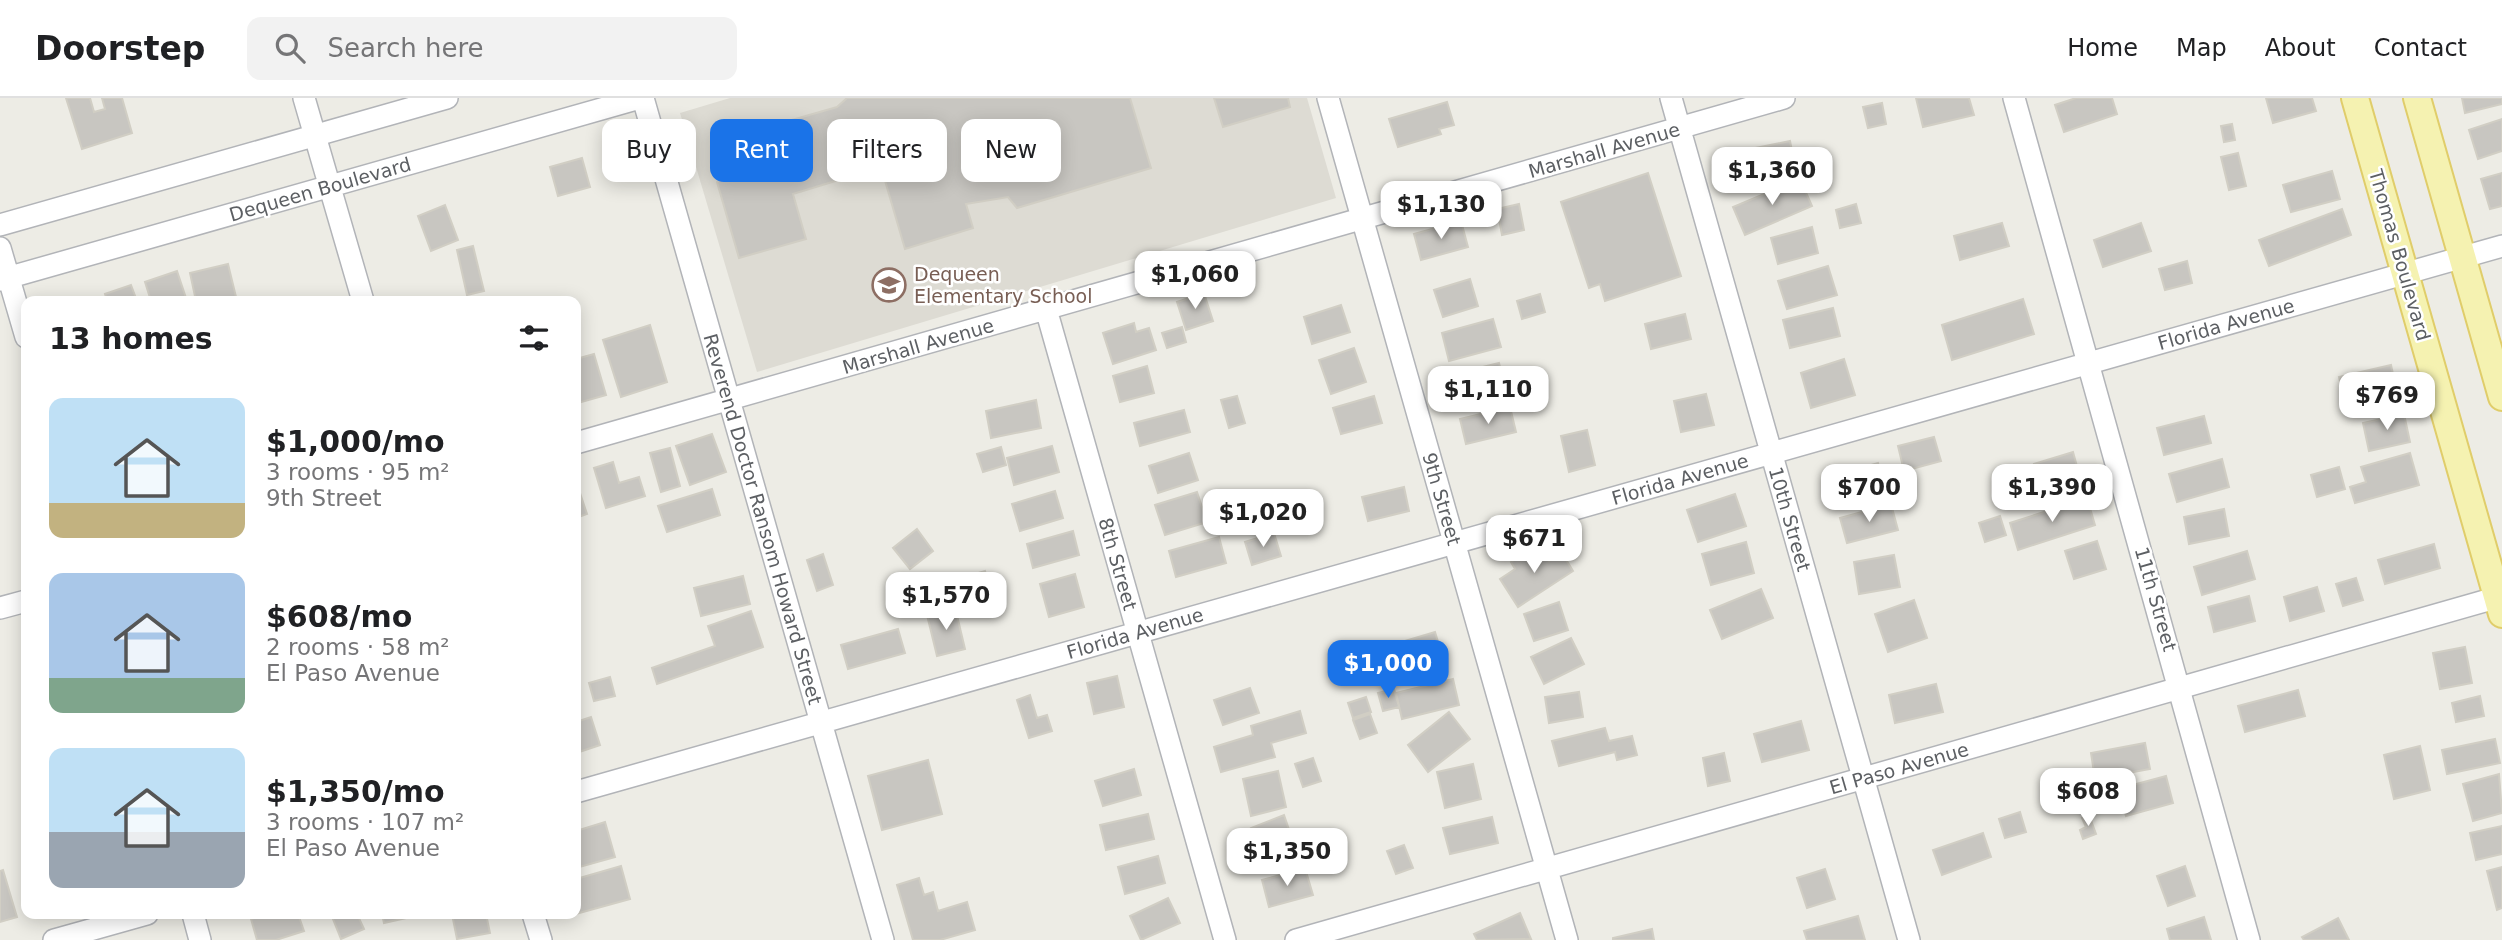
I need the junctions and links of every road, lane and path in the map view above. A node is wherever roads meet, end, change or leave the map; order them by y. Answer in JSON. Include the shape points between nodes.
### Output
{"nodes":[{"id":1,"x":304,"y":98,"type":"edge"},
{"id":2,"x":447,"y":98,"type":"edge"},
{"id":3,"x":641,"y":98,"type":"edge"},
{"id":4,"x":1328,"y":98,"type":"edge"},
{"id":5,"x":1671,"y":98,"type":"edge"},
{"id":6,"x":1784,"y":98,"type":"edge"},
{"id":7,"x":2014,"y":98,"type":"edge"},
{"id":8,"x":2355,"y":98,"type":"edge"},
{"id":9,"x":2417,"y":98,"type":"edge"},
{"id":10,"x":1679,"y":128,"type":"junction"},
{"id":11,"x":315,"y":136,"type":"junction"},
{"id":12,"x":330,"y":186,"type":"junction"},
{"id":13,"x":1363,"y":219,"type":"junction"},
{"id":14,"x":0,"y":225,"type":"edge"},
{"id":15,"x":2502,"y":246,"type":"edge"},
{"id":16,"x":0,"y":248,"type":"edge"},
{"id":17,"x":2462,"y":257,"type":"junction"},
{"id":18,"x":2405,"y":273,"type":"junction"},
{"id":19,"x":4,"y":279,"type":"edge"},
{"id":20,"x":362,"y":296,"type":"edge"},
{"id":21,"x":1046,"y":309,"type":"junction"},
{"id":22,"x":21,"y":324,"type":"edge"},
{"id":23,"x":2089,"y":363,"type":"junction"},
{"id":24,"x":2502,"y":397,"type":"edge"},
{"id":25,"x":729,"y":400,"type":"junction"},
{"id":26,"x":581,"y":442,"type":"edge"},
{"id":27,"x":1771,"y":453,"type":"junction"},
{"id":28,"x":1455,"y":543,"type":"junction"},
{"id":29,"x":21,"y":602,"type":"edge"},
{"id":30,"x":2500,"y":602,"type":"edge"},
{"id":31,"x":0,"y":608,"type":"edge"},
{"id":32,"x":1138,"y":633,"type":"junction"},
{"id":33,"x":2180,"y":688,"type":"junction"},
{"id":34,"x":821,"y":723,"type":"junction"},
{"id":35,"x":1863,"y":778,"type":"junction"},
{"id":36,"x":581,"y":791,"type":"edge"},
{"id":37,"x":1547,"y":868,"type":"junction"},
{"id":38,"x":129,"y":919,"type":"edge"},
{"id":39,"x":194,"y":919,"type":"edge"},
{"id":40,"x":535,"y":919,"type":"edge"},
{"id":41,"x":54,"y":940,"type":"edge"},
{"id":42,"x":200,"y":940,"type":"edge"},
{"id":43,"x":541,"y":940,"type":"edge"},
{"id":44,"x":883,"y":940,"type":"edge"},
{"id":45,"x":1225,"y":940,"type":"edge"},
{"id":46,"x":1296,"y":940,"type":"edge"},
{"id":47,"x":1567,"y":940,"type":"edge"},
{"id":48,"x":1909,"y":940,"type":"edge"},
{"id":49,"x":2249,"y":940,"type":"edge"}],
"edges":[{"from":1,"to":11,"type":"street"},
{"from":2,"to":11,"type":"street"},
{"from":3,"to":12,"type":"street","name":"Dequeen Boulevard"},
{"from":3,"to":25,"type":"street","name":"Reverend Doctor Ransom Howard Street"},
{"from":4,"to":13,"type":"street","name":"9th Street"},
{"from":5,"to":10,"type":"street","name":"10th Street"},
{"from":6,"to":10,"type":"street","name":"Marshall Avenue"},
{"from":7,"to":23,"type":"street","name":"11th Street"},
{"from":8,"to":18,"type":"main road","name":"Thomas Boulevard"},
{"from":9,"to":17,"type":"main road"},
{"from":10,"to":13,"type":"street","name":"Marshall Avenue"},
{"from":10,"to":27,"type":"street","name":"10th Street"},
{"from":11,"to":12,"type":"street"},
{"from":11,"to":14,"type":"street"},
{"from":12,"to":19,"type":"street","name":"Dequeen Boulevard"},
{"from":12,"to":20,"type":"street"},
{"from":13,"to":21,"type":"street","name":"Marshall Avenue"},
{"from":13,"to":28,"type":"street","name":"9th Street"},
{"from":15,"to":17,"type":"street","name":"Florida Avenue"},
{"from":16,"to":19,"type":"street"},
{"from":17,"to":18,"type":"street","name":"Florida Avenue"},
{"from":17,"to":24,"type":"main road"},
{"from":18,"to":23,"type":"street","name":"Florida Avenue"},
{"from":18,"to":30,"type":"main road","name":"Thomas Boulevard"},
{"from":19,"to":22,"type":"street"},
{"from":21,"to":25,"type":"street","name":"Marshall Avenue"},
{"from":21,"to":32,"type":"street","name":"8th Street"},
{"from":23,"to":27,"type":"street","name":"Florida Avenue"},
{"from":23,"to":33,"type":"street","name":"11th Street"},
{"from":25,"to":26,"type":"street","name":"Marshall Avenue"},
{"from":25,"to":34,"type":"street","name":"Reverend Doctor Ransom Howard Street"},
{"from":27,"to":28,"type":"street","name":"Florida Avenue"},
{"from":27,"to":35,"type":"street","name":"10th Street"},
{"from":28,"to":32,"type":"street","name":"Florida Avenue"},
{"from":28,"to":37,"type":"street","name":"9th Street"},
{"from":29,"to":31,"type":"street"},
{"from":30,"to":33,"type":"street","name":"El Paso Avenue"},
{"from":32,"to":34,"type":"street","name":"Florida Avenue"},
{"from":32,"to":45,"type":"street","name":"8th Street"},
{"from":33,"to":35,"type":"street","name":"El Paso Avenue"},
{"from":33,"to":49,"type":"street","name":"11th Street"},
{"from":34,"to":36,"type":"street","name":"Florida Avenue"},
{"from":34,"to":44,"type":"street","name":"Reverend Doctor Ransom Howard Street"},
{"from":35,"to":37,"type":"street","name":"El Paso Avenue"},
{"from":35,"to":48,"type":"street","name":"10th Street"},
{"from":37,"to":46,"type":"street","name":"El Paso Avenue"},
{"from":37,"to":47,"type":"street","name":"9th Street"},
{"from":38,"to":41,"type":"street"},
{"from":39,"to":42,"type":"street"},
{"from":40,"to":43,"type":"street"}]}
